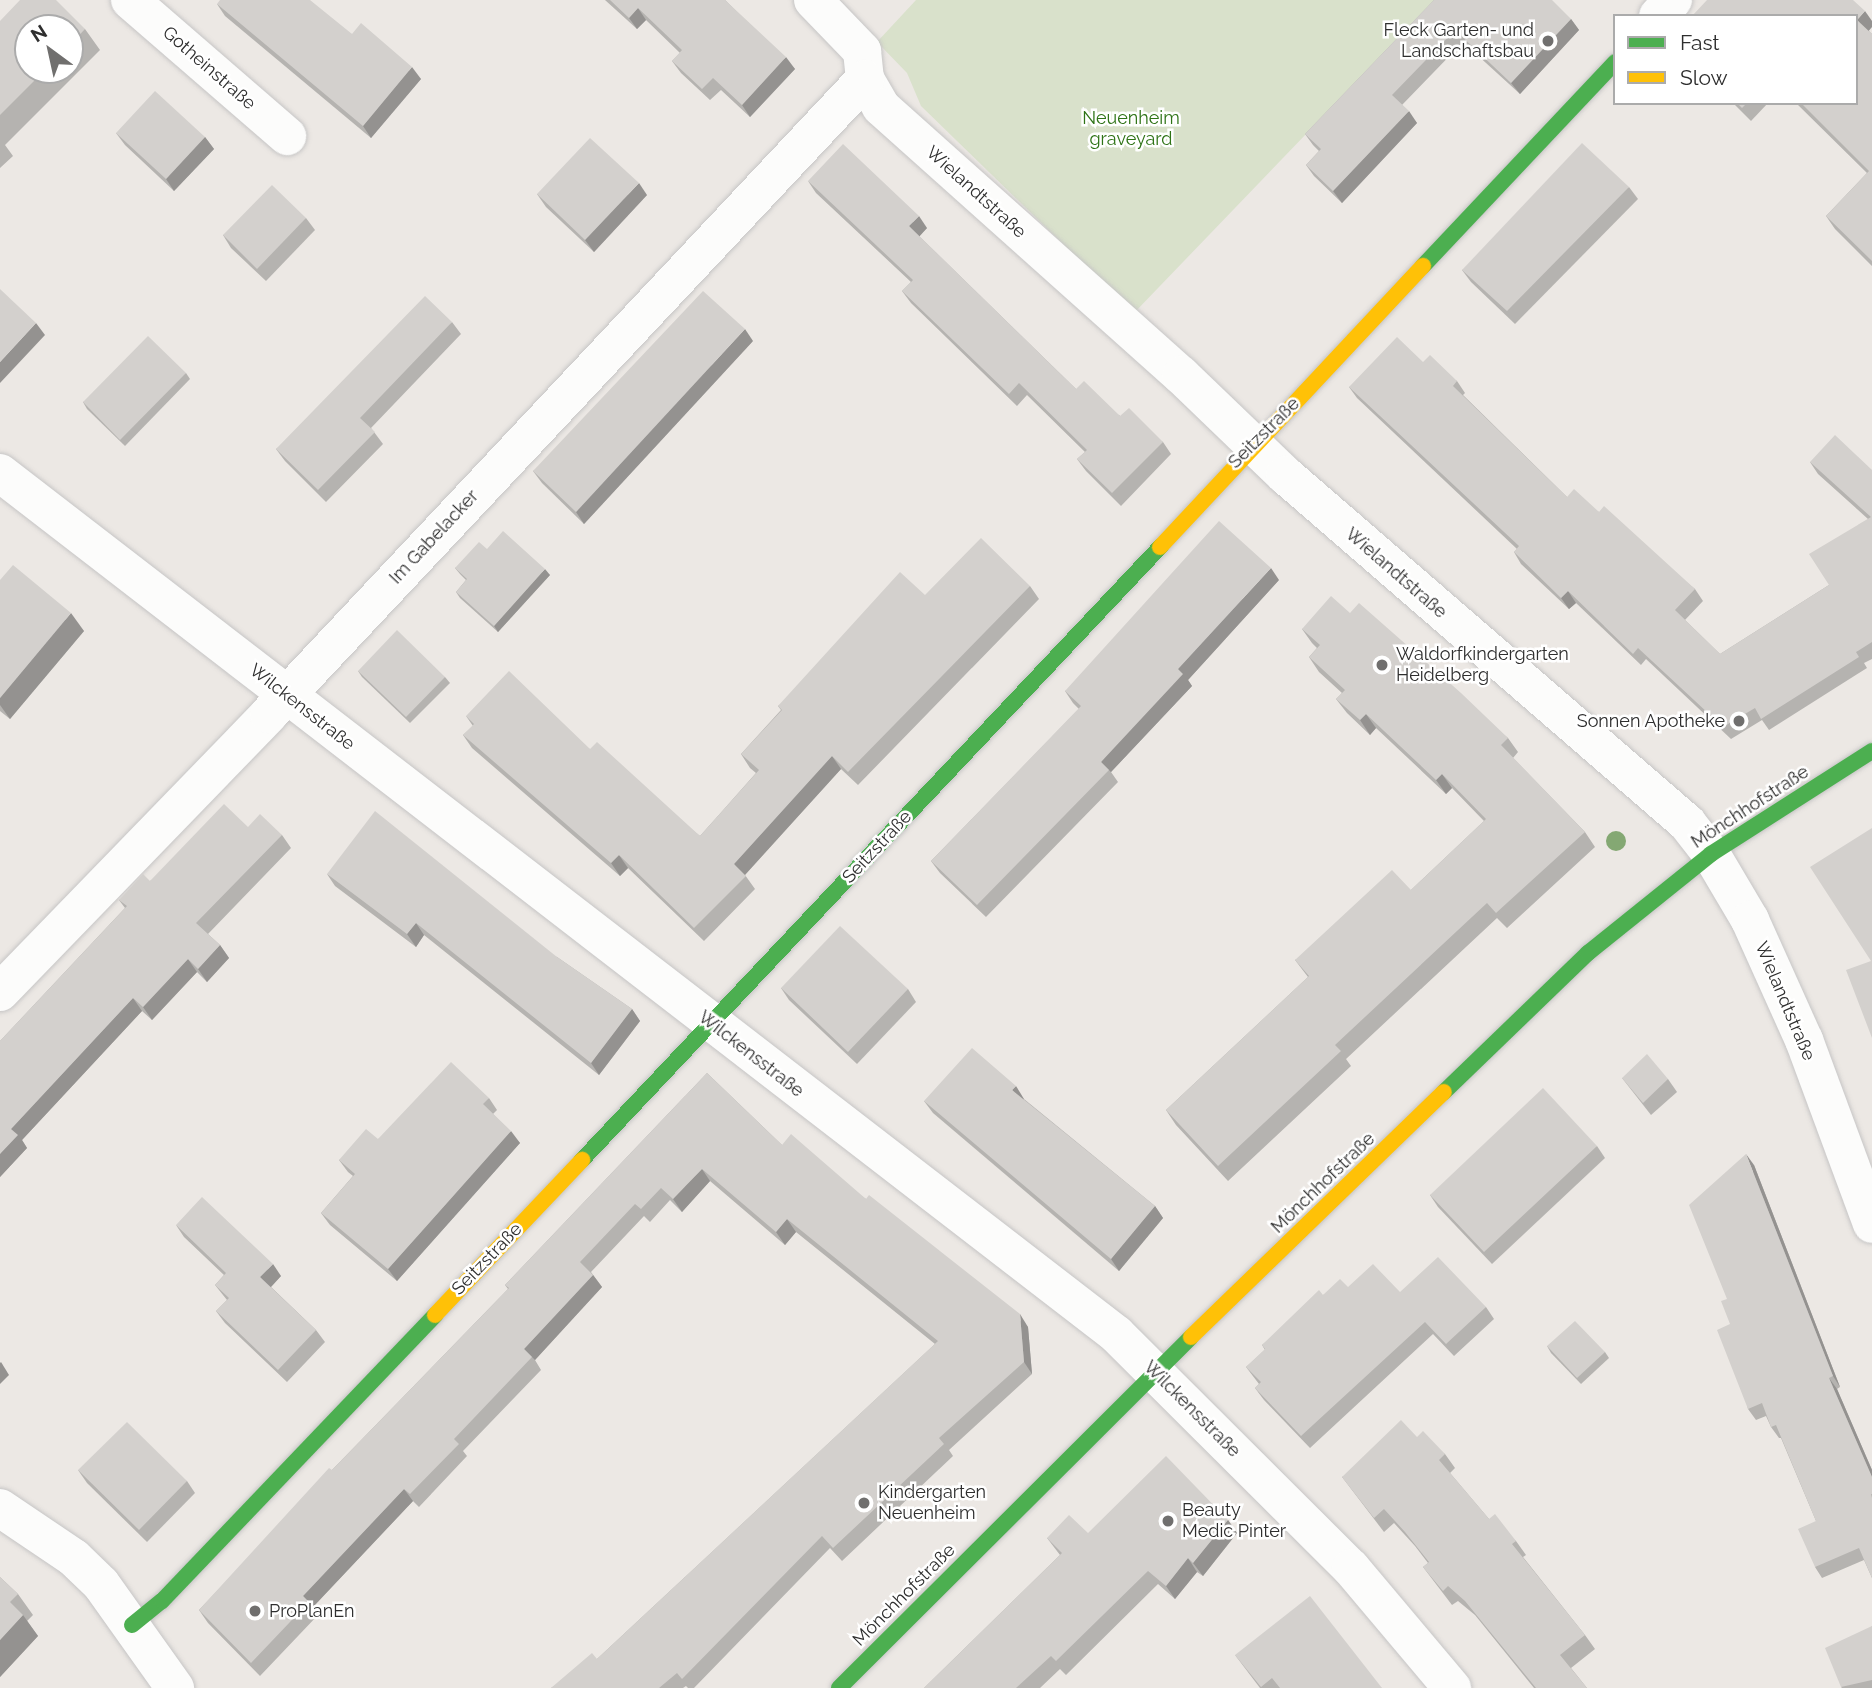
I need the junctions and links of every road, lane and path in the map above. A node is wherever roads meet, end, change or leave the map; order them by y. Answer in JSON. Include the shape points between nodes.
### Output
{"nodes":[{"id":1,"x":130,"y":0,"type":"edge"},
{"id":2,"x":813,"y":0,"type":"edge"},
{"id":3,"x":1673,"y":0,"type":"edge"},
{"id":4,"x":1660,"y":14,"type":"edge"},
{"id":5,"x":1613,"y":64,"type":"edge"},
{"id":6,"x":865,"y":79,"type":"junction"},
{"id":7,"x":287,"y":136,"type":"dead end"},
{"id":8,"x":1256,"y":444,"type":"junction"},
{"id":9,"x":0,"y":473,"type":"edge"},
{"id":10,"x":286,"y":696,"type":"junction"},
{"id":11,"x":1872,"y":751,"type":"edge"},
{"id":12,"x":1711,"y":853,"type":"junction"},
{"id":13,"x":0,"y":992,"type":"edge"},
{"id":14,"x":712,"y":1024,"type":"junction"},
{"id":15,"x":1872,"y":1224,"type":"edge"},
{"id":16,"x":1156,"y":1372,"type":"junction"},
{"id":17,"x":0,"y":1508,"type":"edge"},
{"id":18,"x":132,"y":1625,"type":"junction"},
{"id":19,"x":175,"y":1688,"type":"edge"},
{"id":20,"x":839,"y":1688,"type":"edge"},
{"id":21,"x":1452,"y":1688,"type":"edge"}],
"edges":[{"from":1,"to":7,"type":"street","name":"Gotheinstraße"},
{"from":2,"to":6,"type":"street","name":"Wielandtstraße","via":[[862,51]]},
{"from":3,"to":4,"type":"street"},
{"from":5,"to":8,"type":"street","name":"Seitzstraße"},
{"from":6,"to":8,"type":"street","name":"Wielandtstraße","via":[[881,107]]},
{"from":6,"to":10,"type":"street","name":"Im Gabelacker"},
{"from":8,"to":12,"type":"street","name":"Wielandtstraße","via":[[1589,743],[1677,813]]},
{"from":8,"to":14,"type":"street","name":"Seitzstraße"},
{"from":9,"to":10,"type":"street","name":"Wilckensstraße"},
{"from":10,"to":13,"type":"street","name":"Im Gabelacker"},
{"from":10,"to":14,"type":"street","name":"Wilckensstraße"},
{"from":11,"to":12,"type":"street","name":"Mönchhofstraße"},
{"from":12,"to":15,"type":"street","name":"Wielandtstraße","via":[[1750,920],[1804,1040]]},
{"from":12,"to":16,"type":"street","name":"Mönchhofstraße","via":[[1588,953]]},
{"from":14,"to":16,"type":"street","name":"Wilckensstraße","via":[[1116,1334]]},
{"from":14,"to":18,"type":"street","name":"Seitzstraße","via":[[162,1601]]},
{"from":16,"to":20,"type":"street","name":"Mönchhofstraße"},
{"from":16,"to":21,"type":"street","name":"Wilckensstraße","via":[[1351,1568]]},
{"from":17,"to":18,"type":"street","via":[[74,1558]]},
{"from":18,"to":19,"type":"street"}]}
